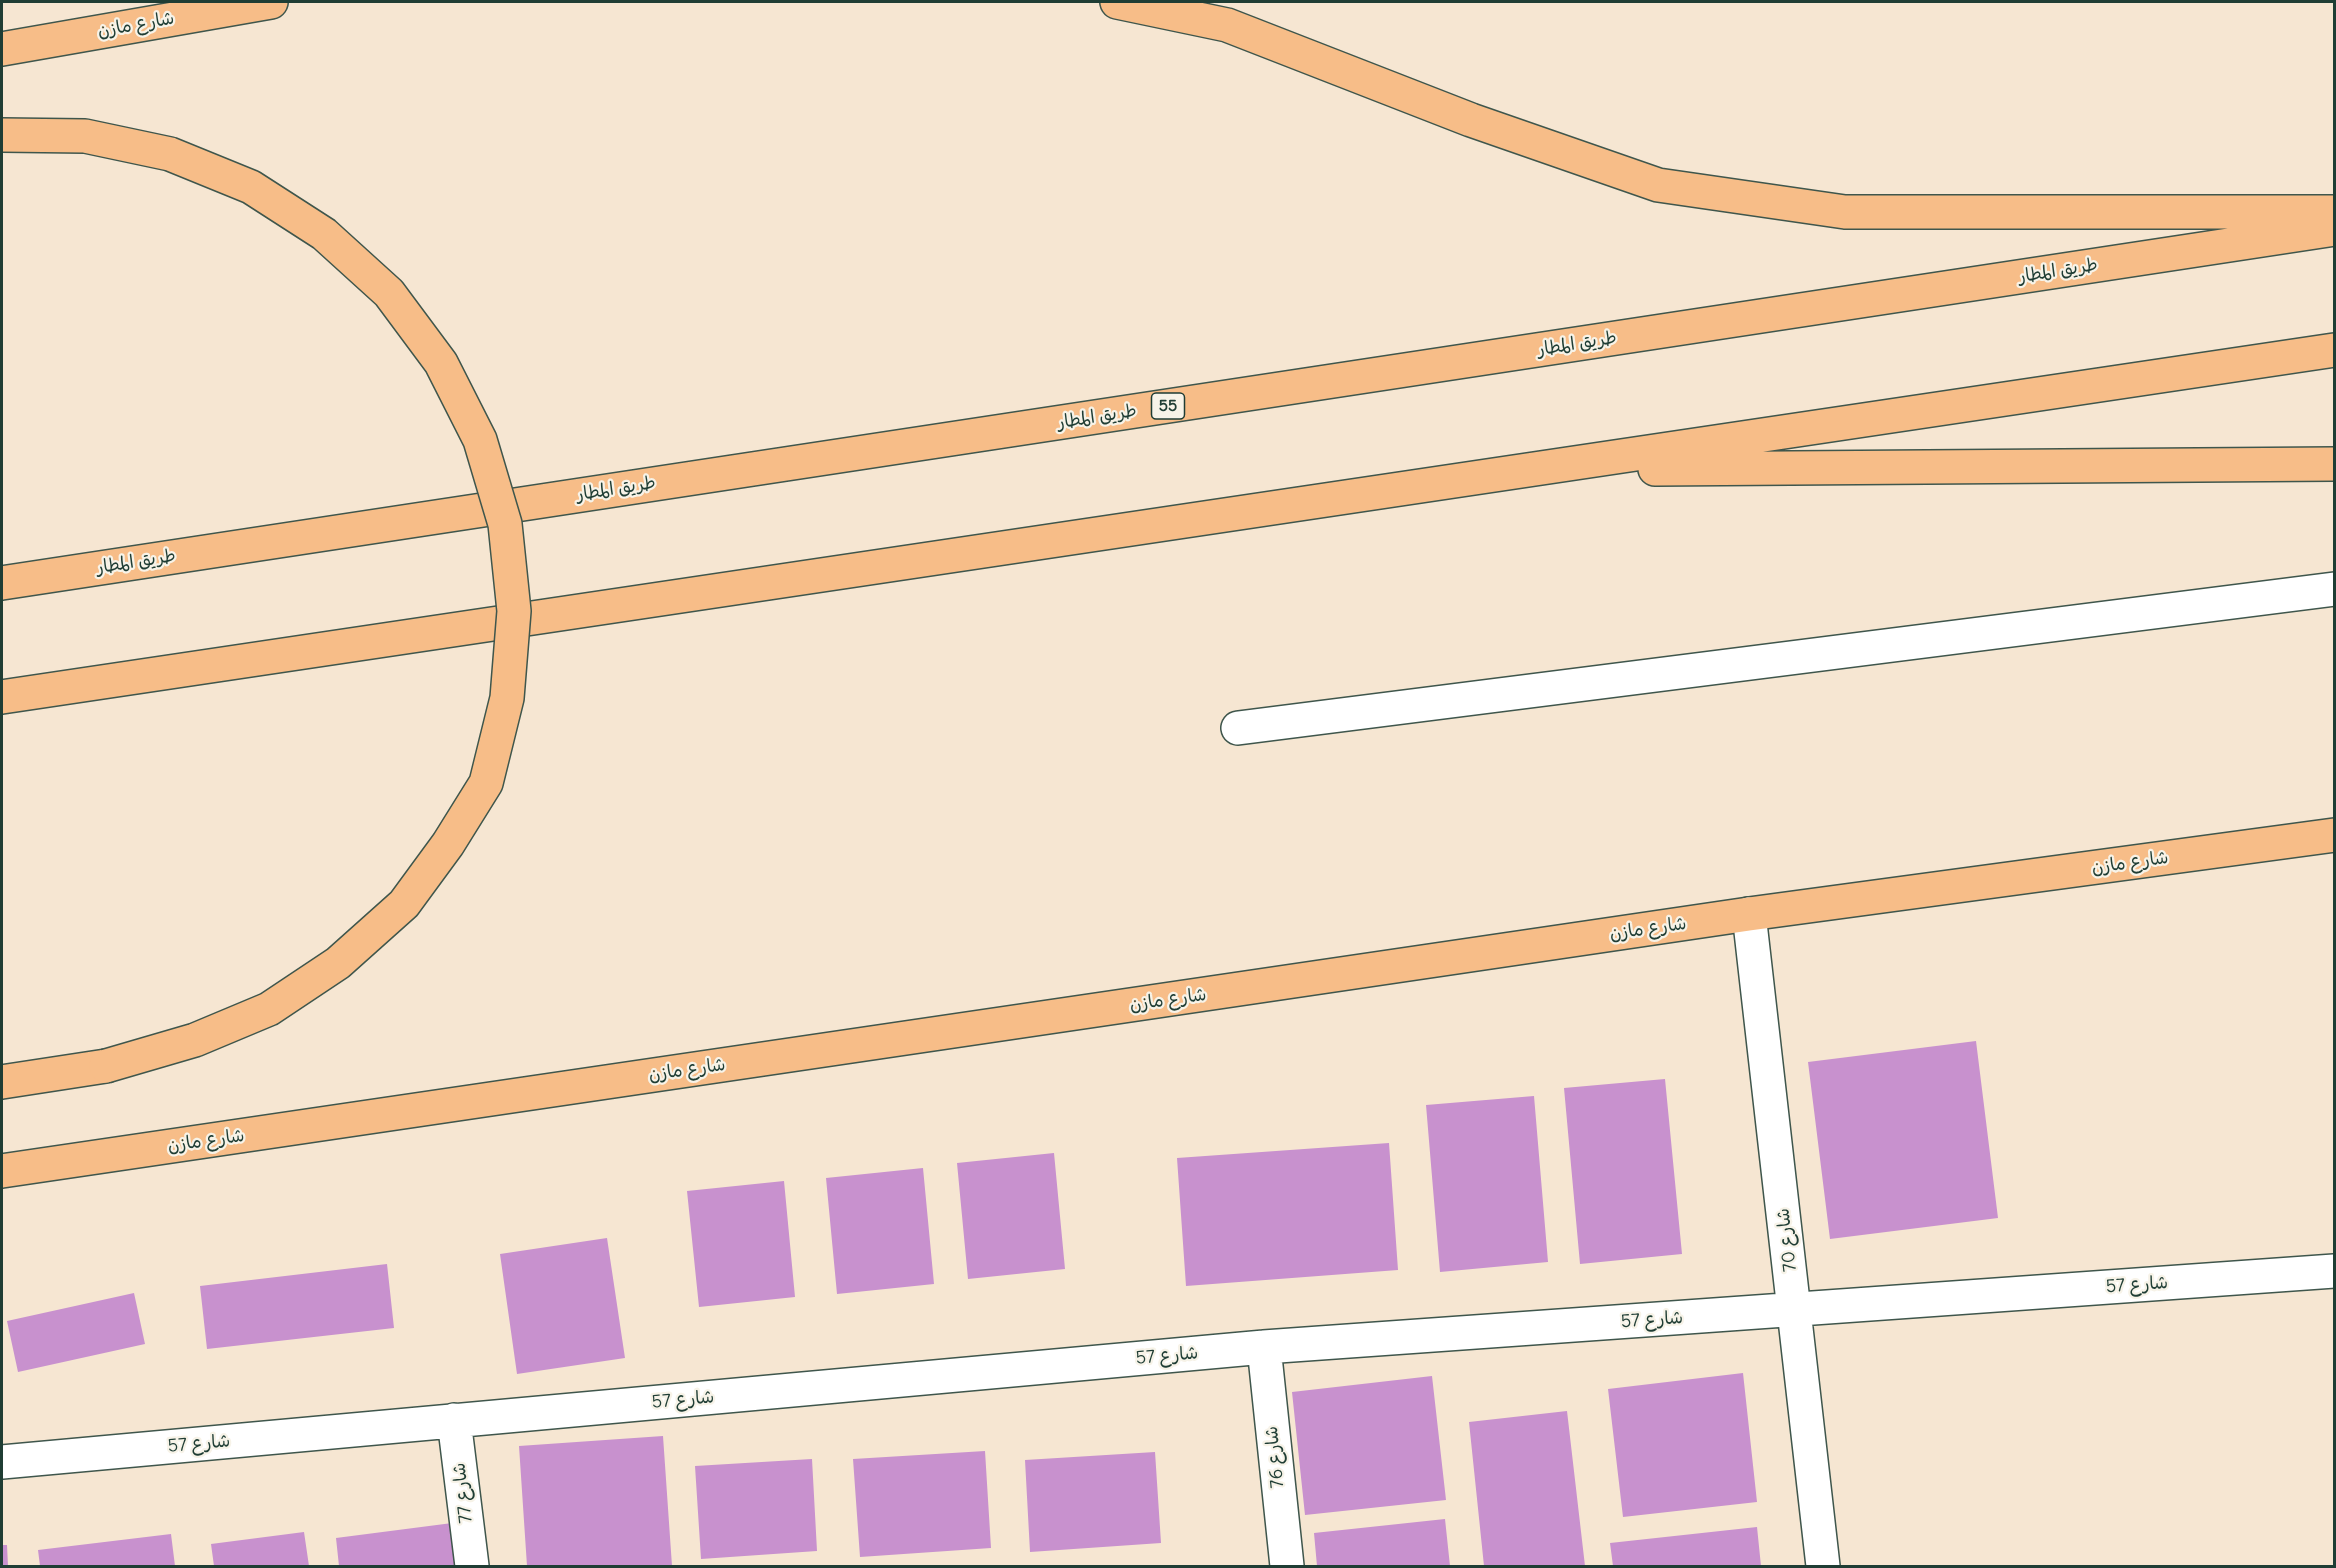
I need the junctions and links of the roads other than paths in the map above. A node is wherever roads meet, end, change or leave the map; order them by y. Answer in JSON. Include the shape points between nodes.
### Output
{"nodes":[{"id":1,"x":271,"y":2,"type":"edge"},
{"id":2,"x":1118,"y":2,"type":"edge"},
{"id":3,"x":2,"y":49,"type":"edge"},
{"id":4,"x":2,"y":135,"type":"edge"},
{"id":5,"x":2334,"y":212,"type":"edge"},
{"id":6,"x":2334,"y":229,"type":"edge"},
{"id":7,"x":2334,"y":350,"type":"edge"},
{"id":8,"x":2334,"y":464,"type":"edge"},
{"id":9,"x":1540,"y":470,"type":"junction"},
{"id":10,"x":2,"y":583,"type":"edge"},
{"id":11,"x":2334,"y":589,"type":"edge"},
{"id":12,"x":2,"y":698,"type":"edge"},
{"id":13,"x":1238,"y":728,"type":"dead end"},
{"id":14,"x":2334,"y":835,"type":"edge"},
{"id":15,"x":1749,"y":914,"type":"junction"},
{"id":16,"x":2,"y":1082,"type":"edge"},
{"id":17,"x":2,"y":1171,"type":"edge"},
{"id":18,"x":2334,"y":1271,"type":"edge"},
{"id":19,"x":1796,"y":1310,"type":"junction"},
{"id":20,"x":1264,"y":1347,"type":"junction"},
{"id":21,"x":454,"y":1420,"type":"junction"},
{"id":22,"x":2,"y":1462,"type":"edge"},
{"id":23,"x":472,"y":1566,"type":"edge"},
{"id":24,"x":1287,"y":1566,"type":"edge"},
{"id":25,"x":1823,"y":1566,"type":"edge"}],
"edges":[{"from":1,"to":3,"type":"main road","name":"شارع مازن"},
{"from":2,"to":5,"type":"main road","via":[[1227,25],[1471,120],[1658,185],[1845,212]]},
{"from":4,"to":16,"type":"main road","bridge":true,"via":[[85,136],[170,154],[251,187],[324,234],[389,293],[441,363],[480,440],[505,524],[514,611],[507,698],[486,783],[404,904],[338,963],[268,1008],[195,1040],[106,1066]]},
{"from":6,"to":10,"type":"main road","name":"طريق المطار","number":"55"},
{"from":7,"to":9,"type":"main road"},
{"from":8,"to":9,"type":"main road"},
{"from":9,"to":12,"type":"main road"},
{"from":11,"to":13,"type":"street"},
{"from":14,"to":15,"type":"main road","name":"شارع مازن"},
{"from":15,"to":17,"type":"main road","name":"شارع مازن"},
{"from":15,"to":19,"type":"street","name":"شارع 70"},
{"from":18,"to":19,"type":"street","name":"شارع 57"},
{"from":19,"to":20,"type":"street","name":"شارع 57"},
{"from":19,"to":25,"type":"street","name":"شارع 70"},
{"from":20,"to":21,"type":"street","name":"شارع 57"},
{"from":20,"to":24,"type":"street","name":"شارع 76"},
{"from":21,"to":22,"type":"street","name":"شارع 57"},
{"from":21,"to":23,"type":"street","name":"شارع 77"}]}
